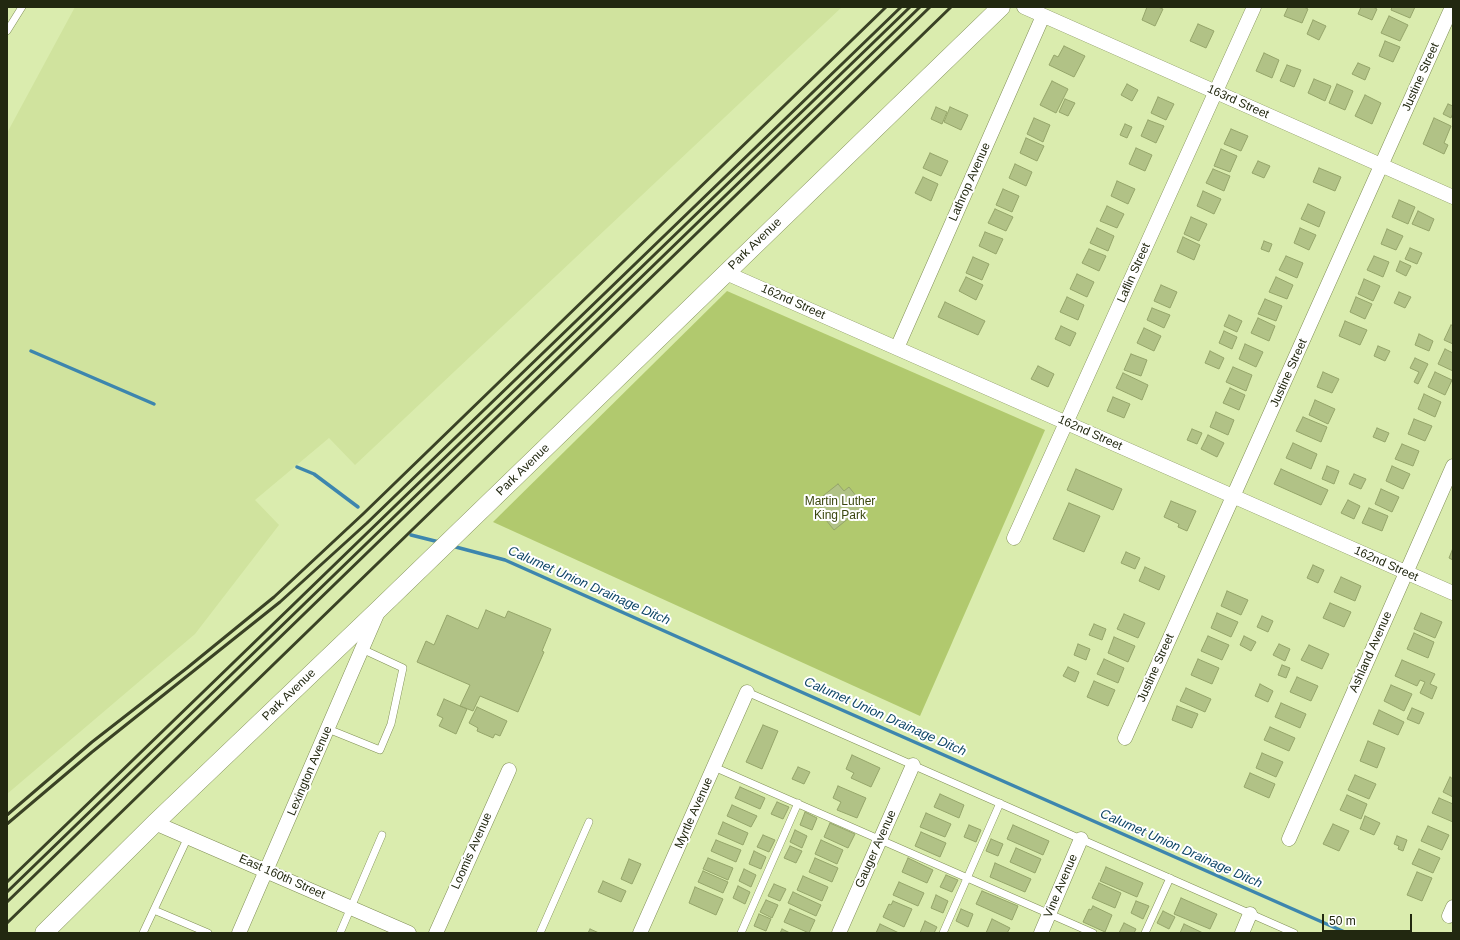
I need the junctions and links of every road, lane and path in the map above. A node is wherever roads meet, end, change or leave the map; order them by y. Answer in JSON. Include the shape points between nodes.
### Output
{"nodes":[{"id":1,"x":22,"y":7,"type":"edge"},
{"id":2,"x":1002,"y":7,"type":"edge"},
{"id":3,"x":1024,"y":7,"type":"edge"},
{"id":4,"x":1254,"y":7,"type":"edge"},
{"id":5,"x":1452,"y":7,"type":"edge"},
{"id":6,"x":1043,"y":16,"type":"junction"},
{"id":7,"x":7,"y":31,"type":"edge"},
{"id":8,"x":1215,"y":92,"type":"junction"},
{"id":9,"x":1382,"y":165,"type":"junction"},
{"id":10,"x":1453,"y":197,"type":"edge"},
{"id":11,"x":726,"y":273,"type":"junction"},
{"id":12,"x":897,"y":348,"type":"junction"},
{"id":13,"x":1066,"y":423,"type":"junction"},
{"id":14,"x":1453,"y":466,"type":"edge"},
{"id":15,"x":1233,"y":497,"type":"junction"},
{"id":16,"x":1014,"y":538,"type":"dead end"},
{"id":17,"x":1406,"y":573,"type":"junction"},
{"id":18,"x":1453,"y":593,"type":"edge"},
{"id":19,"x":379,"y":609,"type":"junction"},
{"id":20,"x":362,"y":649,"type":"junction"},
{"id":21,"x":747,"y":692,"type":"joint"},
{"id":22,"x":328,"y":729,"type":"junction"},
{"id":23,"x":1125,"y":738,"type":"dead end"},
{"id":24,"x":913,"y":766,"type":"junction"},
{"id":25,"x":714,"y":767,"type":"junction"},
{"id":26,"x":508,"y":770,"type":"dead end"},
{"id":27,"x":798,"y":803,"type":"junction"},
{"id":28,"x":1000,"y":803,"type":"junction"},
{"id":29,"x":589,"y":822,"type":"dead end"},
{"id":30,"x":155,"y":823,"type":"junction"},
{"id":31,"x":382,"y":836,"type":"dead end"},
{"id":32,"x":188,"y":837,"type":"junction"},
{"id":33,"x":1081,"y":839,"type":"junction"},
{"id":34,"x":1289,"y":839,"type":"dead end"},
{"id":35,"x":881,"y":840,"type":"junction"},
{"id":36,"x":267,"y":871,"type":"junction"},
{"id":37,"x":967,"y":877,"type":"junction"},
{"id":38,"x":1170,"y":878,"type":"junction"},
{"id":39,"x":351,"y":908,"type":"junction"},
{"id":40,"x":154,"y":910,"type":"junction"},
{"id":41,"x":1049,"y":914,"type":"junction"},
{"id":42,"x":1250,"y":914,"type":"junction"},
{"id":43,"x":44,"y":933,"type":"edge"},
{"id":44,"x":143,"y":933,"type":"edge"},
{"id":45,"x":208,"y":933,"type":"edge"},
{"id":46,"x":239,"y":933,"type":"edge"},
{"id":47,"x":340,"y":933,"type":"edge"},
{"id":48,"x":409,"y":933,"type":"edge"},
{"id":49,"x":436,"y":933,"type":"edge"},
{"id":50,"x":540,"y":933,"type":"edge"},
{"id":51,"x":640,"y":933,"type":"edge"},
{"id":52,"x":741,"y":933,"type":"edge"},
{"id":53,"x":839,"y":933,"type":"edge"},
{"id":54,"x":942,"y":933,"type":"edge"},
{"id":55,"x":1041,"y":933,"type":"edge"},
{"id":56,"x":1093,"y":933,"type":"edge"},
{"id":57,"x":1145,"y":933,"type":"edge"},
{"id":58,"x":1242,"y":933,"type":"edge"},
{"id":59,"x":1294,"y":933,"type":"edge"}],
"edges":[{"from":1,"to":7,"type":"lane"},
{"from":2,"to":11,"type":"street","name":"Park Avenue"},
{"from":3,"to":6,"type":"street","name":"163rd Street"},
{"from":4,"to":8,"type":"street","name":"Laflin Street"},
{"from":5,"to":9,"type":"street","name":"Justine Street"},
{"from":6,"to":8,"type":"street","name":"163rd Street"},
{"from":6,"to":12,"type":"street","name":"Lathrop Avenue"},
{"from":8,"to":9,"type":"street","name":"163rd Street"},
{"from":8,"to":13,"type":"street","name":"Laflin Street"},
{"from":9,"to":10,"type":"street","name":"163rd Street"},
{"from":9,"to":15,"type":"street","name":"Justine Street"},
{"from":11,"to":12,"type":"street","name":"162nd Street"},
{"from":11,"to":19,"type":"street","name":"Park Avenue"},
{"from":12,"to":13,"type":"street","name":"162nd Street"},
{"from":13,"to":15,"type":"street","name":"162nd Street"},
{"from":13,"to":16,"type":"street","name":"Laflin Street"},
{"from":14,"to":17,"type":"street","name":"Ashland Avenue"},
{"from":15,"to":17,"type":"street","name":"162nd Street"},
{"from":15,"to":23,"type":"street","name":"Justine Street"},
{"from":17,"to":18,"type":"street","name":"162nd Street"},
{"from":17,"to":34,"type":"street","name":"Ashland Avenue"},
{"from":19,"to":20,"type":"street","name":"Lexington Avenue"},
{"from":19,"to":30,"type":"street","name":"Park Avenue"},
{"from":20,"to":22,"type":"street","name":"Lexington Avenue"},
{"from":20,"to":22,"type":"lane","via":[[403,668],[391,724],[380,750]]},
{"from":21,"to":24,"type":"lane"},
{"from":21,"to":25,"type":"street","name":"Myrtle Avenue"},
{"from":22,"to":36,"type":"street","name":"Lexington Avenue"},
{"from":24,"to":28,"type":"lane"},
{"from":24,"to":35,"type":"street","name":"Gauger Avenue"},
{"from":25,"to":27,"type":"lane"},
{"from":25,"to":51,"type":"street","name":"Myrtle Avenue"},
{"from":26,"to":49,"type":"street","name":"Loomis Avenue"},
{"from":27,"to":35,"type":"lane"},
{"from":27,"to":52,"type":"lane"},
{"from":28,"to":33,"type":"lane"},
{"from":28,"to":37,"type":"lane"},
{"from":29,"to":50,"type":"lane"},
{"from":30,"to":32,"type":"street","name":"East 160th Street"},
{"from":30,"to":43,"type":"street","name":"Park Avenue"},
{"from":31,"to":39,"type":"lane"},
{"from":32,"to":36,"type":"street","name":"East 160th Street"},
{"from":32,"to":40,"type":"lane"},
{"from":33,"to":38,"type":"lane"},
{"from":33,"to":41,"type":"street","name":"Vine Avenue"},
{"from":35,"to":37,"type":"lane"},
{"from":35,"to":53,"type":"street","name":"Gauger Avenue"},
{"from":36,"to":39,"type":"street","name":"East 160th Street"},
{"from":36,"to":46,"type":"street","name":"Lexington Avenue"},
{"from":37,"to":41,"type":"lane"},
{"from":37,"to":54,"type":"lane"},
{"from":38,"to":42,"type":"lane"},
{"from":38,"to":57,"type":"lane"},
{"from":39,"to":47,"type":"lane"},
{"from":39,"to":48,"type":"street","name":"East 160th Street"},
{"from":40,"to":44,"type":"lane"},
{"from":40,"to":45,"type":"lane"},
{"from":41,"to":55,"type":"street","name":"Vine Avenue"},
{"from":41,"to":56,"type":"lane"},
{"from":42,"to":58,"type":"street"},
{"from":42,"to":59,"type":"lane"}]}
